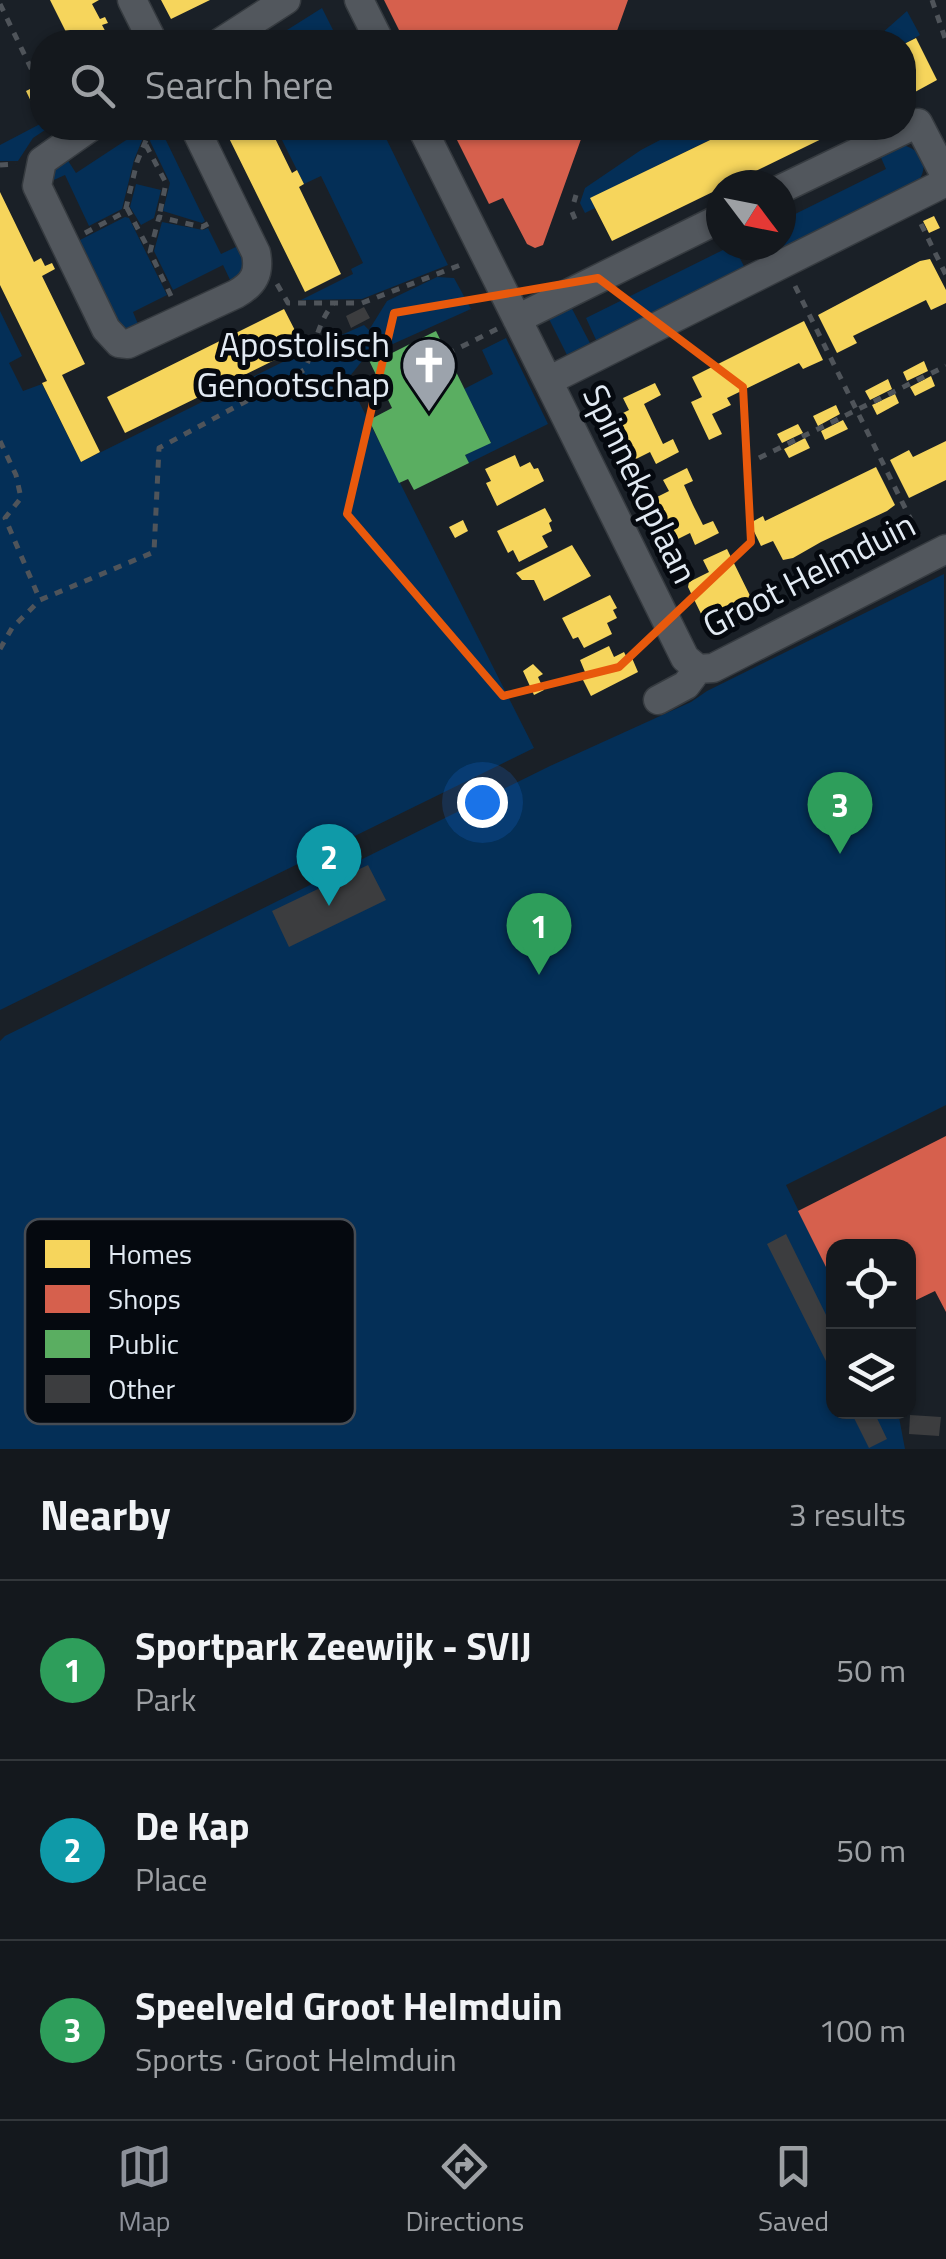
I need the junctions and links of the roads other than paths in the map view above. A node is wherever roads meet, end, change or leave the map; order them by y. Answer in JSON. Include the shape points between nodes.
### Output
{"nodes":[{"id":1,"x":132,"y":0,"type":"edge"},
{"id":2,"x":286,"y":0,"type":"edge"},
{"id":3,"x":359,"y":0,"type":"edge"},
{"id":4,"x":147,"y":30,"type":"edge"},
{"id":5,"x":240,"y":30,"type":"edge"},
{"id":6,"x":374,"y":30,"type":"edge"},
{"id":7,"x":916,"y":124,"type":"edge"},
{"id":8,"x":70,"y":140,"type":"edge"},
{"id":9,"x":201,"y":140,"type":"edge"},
{"id":10,"x":428,"y":140,"type":"edge"},
{"id":11,"x":883,"y":140,"type":"edge"},
{"id":12,"x":946,"y":180,"type":"edge"},
{"id":13,"x":796,"y":182,"type":"edge"},
{"id":14,"x":706,"y":225,"type":"edge"},
{"id":15,"x":518,"y":319,"type":"junction"},
{"id":16,"x":548,"y":381,"type":"junction"},
{"id":17,"x":938,"y":553,"type":"edge"},
{"id":18,"x":698,"y":669,"type":"junction"},
{"id":19,"x":658,"y":700,"type":"dead end"}],
"edges":[{"from":1,"to":4,"type":"street"},
{"from":2,"to":5,"type":"street"},
{"from":3,"to":6,"type":"street"},
{"from":7,"to":12,"type":"street"},
{"from":8,"to":9,"type":"street","via":[[38,168],[40,195],[106,329],[128,344],[245,288],[257,274],[256,253]]},
{"from":10,"to":15,"type":"street","name":"Spinnekoplaan"},
{"from":11,"to":13,"type":"street"},
{"from":12,"to":16,"type":"street"},
{"from":14,"to":15,"type":"street"},
{"from":15,"to":16,"type":"street","name":"Spinnekoplaan"},
{"from":16,"to":18,"type":"street","name":"Spinnekoplaan","via":[[684,658]]},
{"from":17,"to":18,"type":"street","name":"Groot Helmduin","via":[[713,668]]},
{"from":18,"to":19,"type":"street","name":"Groot Helmduin","via":[[686,685]]}]}
